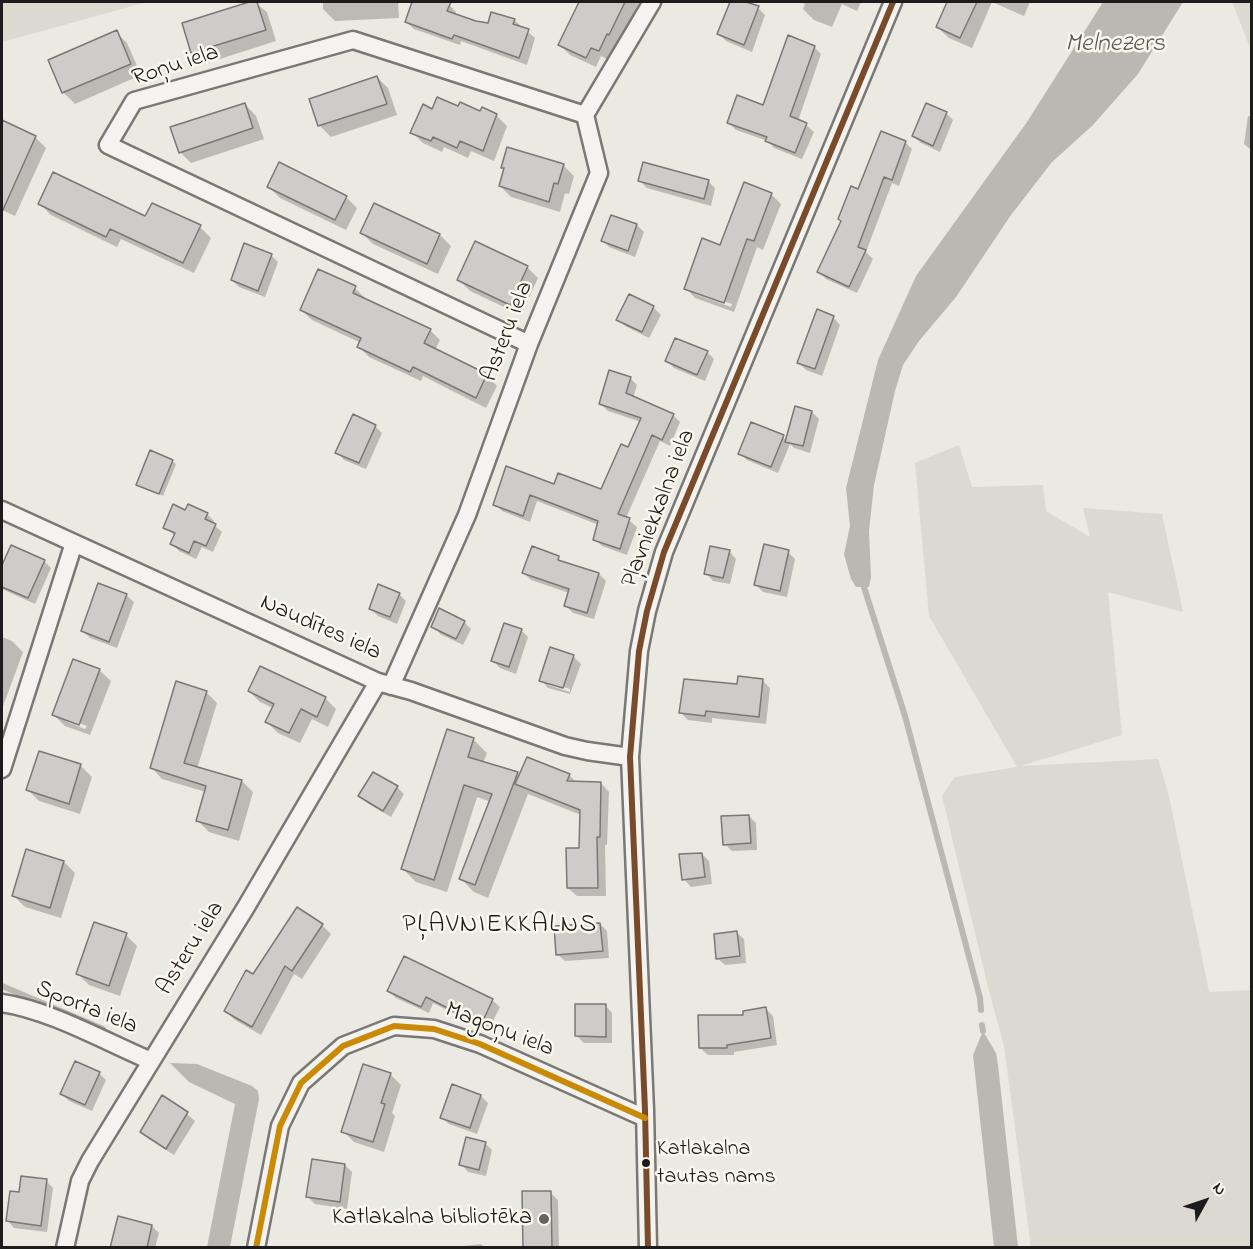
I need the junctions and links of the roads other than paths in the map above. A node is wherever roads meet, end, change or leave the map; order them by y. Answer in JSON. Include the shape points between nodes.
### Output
{"nodes":[{"id":1,"x":652,"y":2,"type":"edge"},
{"id":2,"x":893,"y":2,"type":"edge"},
{"id":3,"x":585,"y":116,"type":"junction"},
{"id":4,"x":529,"y":344,"type":"junction"},
{"id":5,"x":2,"y":510,"type":"edge"},
{"id":6,"x":74,"y":543,"type":"junction"},
{"id":7,"x":384,"y":684,"type":"junction"},
{"id":8,"x":630,"y":757,"type":"junction"},
{"id":9,"x":2,"y":769,"type":"edge"},
{"id":10,"x":2,"y":1004,"type":"edge"},
{"id":11,"x":151,"y":1061,"type":"junction"},
{"id":12,"x":645,"y":1118,"type":"junction"},
{"id":13,"x":65,"y":1248,"type":"edge"},
{"id":14,"x":256,"y":1248,"type":"edge"},
{"id":15,"x":648,"y":1248,"type":"edge"}],
"edges":[{"from":1,"to":3,"type":"street"},
{"from":2,"to":8,"type":"street","name":"Pļavniekkalna iela","via":[[664,552],[639,651]]},
{"from":3,"to":4,"type":"street","name":"Asteru iela","via":[[599,173]]},
{"from":3,"to":4,"type":"street","name":"Roņu iela","via":[[354,40],[134,101],[108,145]]},
{"from":4,"to":7,"type":"street","name":"Asteru iela","via":[[467,515]]},
{"from":5,"to":6,"type":"street","name":"Naudītes iela"},
{"from":6,"to":7,"type":"street","name":"Naudītes iela"},
{"from":6,"to":9,"type":"street"},
{"from":7,"to":8,"type":"street","name":"Naudītes iela","via":[[565,746]]},
{"from":7,"to":11,"type":"street","name":"Asteru iela"},
{"from":8,"to":12,"type":"street","name":"Pļavniekkalna iela"},
{"from":10,"to":11,"type":"street","name":"Sporta iela","via":[[57,1020]]},
{"from":11,"to":13,"type":"street","name":"Asteru iela","via":[[80,1181]]},
{"from":12,"to":14,"type":"street","name":"Magoņu iela","via":[[480,1044],[434,1029],[394,1026],[343,1046],[301,1083],[280,1126]]},
{"from":12,"to":15,"type":"street","name":"Pļavniekkalna iela"}]}
